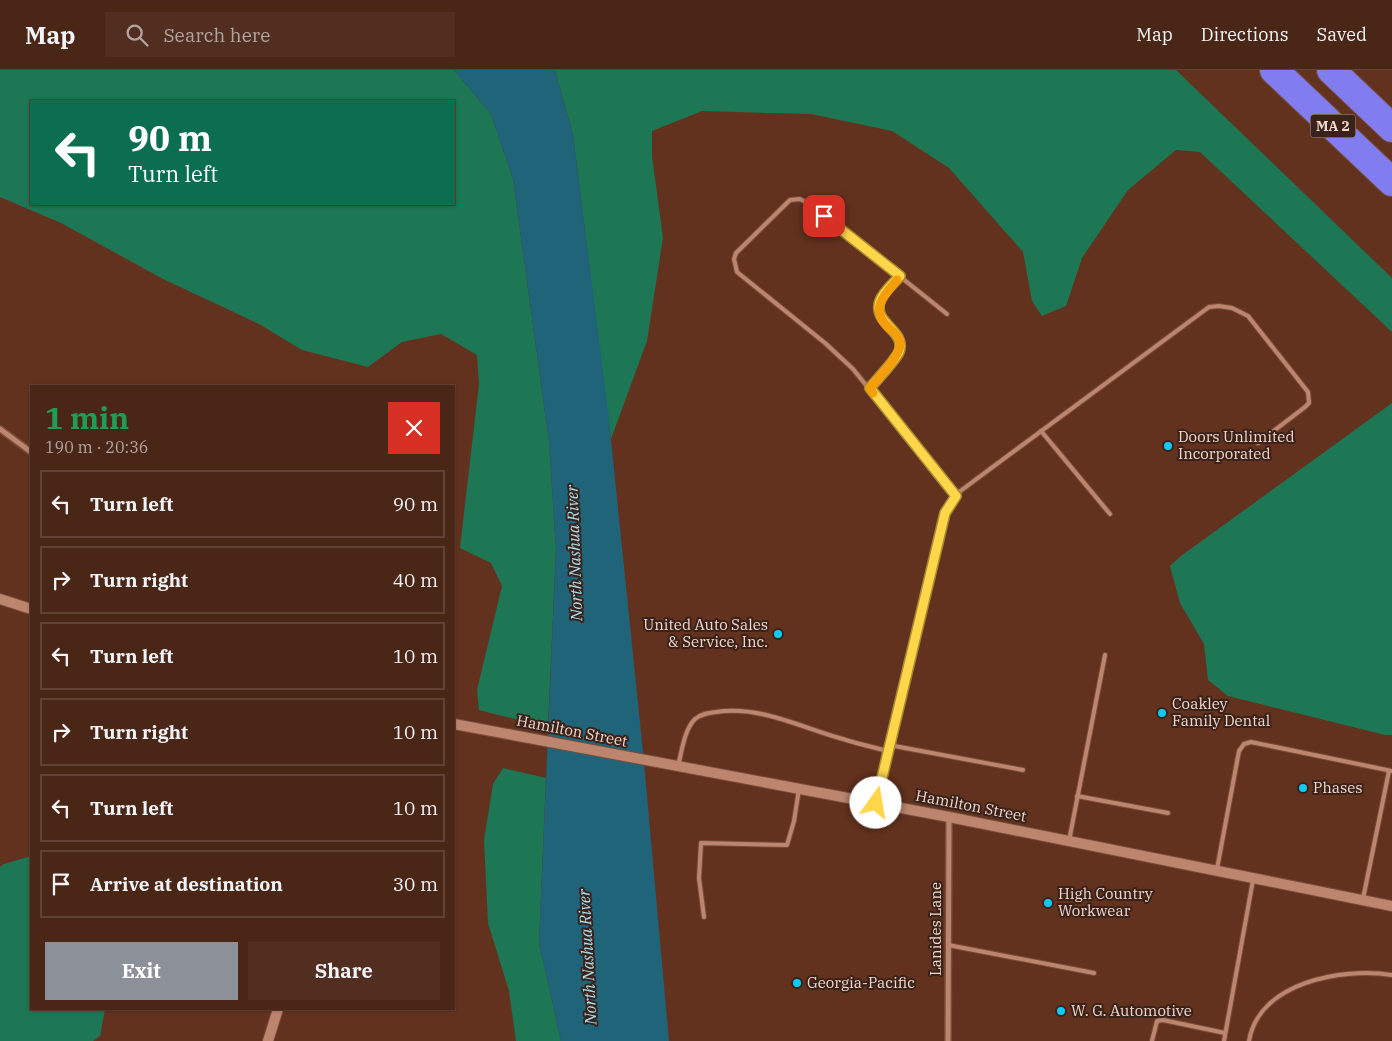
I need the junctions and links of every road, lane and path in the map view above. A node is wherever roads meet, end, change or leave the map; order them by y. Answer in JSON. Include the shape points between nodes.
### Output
{"nodes":[{"id":1,"x":1274,"y":70,"type":"edge"},
{"id":2,"x":1331,"y":70,"type":"edge"},
{"id":3,"x":1392,"y":128,"type":"edge"},
{"id":4,"x":1392,"y":182,"type":"edge"},
{"id":5,"x":900,"y":276,"type":"junction"},
{"id":6,"x":947,"y":314,"type":"dead end"},
{"id":7,"x":870,"y":388,"type":"junction"},
{"id":8,"x":0,"y":430,"type":"edge"},
{"id":9,"x":1041,"y":431,"type":"junction"},
{"id":10,"x":1258,"y":443,"type":"dead end"},
{"id":11,"x":30,"y":451,"type":"edge"},
{"id":12,"x":956,"y":496,"type":"junction"},
{"id":13,"x":1110,"y":514,"type":"dead end"},
{"id":14,"x":0,"y":599,"type":"edge"},
{"id":15,"x":30,"y":609,"type":"edge"},
{"id":16,"x":1105,"y":655,"type":"dead end"},
{"id":17,"x":455,"y":724,"type":"edge"},
{"id":18,"x":889,"y":745,"type":"junction"},
{"id":19,"x":888,"y":750,"type":"junction"},
{"id":20,"x":678,"y":766,"type":"junction"},
{"id":21,"x":1023,"y":770,"type":"dead end"},
{"id":22,"x":1390,"y":771,"type":"edge"},
{"id":23,"x":799,"y":789,"type":"junction"},
{"id":24,"x":1078,"y":796,"type":"junction"},
{"id":25,"x":876,"y":803,"type":"junction"},
{"id":26,"x":1168,"y":813,"type":"dead end"},
{"id":27,"x":949,"y":817,"type":"junction"},
{"id":28,"x":1069,"y":841,"type":"junction"},
{"id":29,"x":1217,"y":870,"type":"junction"},
{"id":30,"x":1254,"y":878,"type":"junction"},
{"id":31,"x":1363,"y":900,"type":"junction"},
{"id":32,"x":1392,"y":906,"type":"edge"},
{"id":33,"x":704,"y":917,"type":"dead end"},
{"id":34,"x":948,"y":945,"type":"junction"},
{"id":35,"x":1094,"y":973,"type":"dead end"},
{"id":36,"x":1392,"y":976,"type":"edge"},
{"id":37,"x":278,"y":1010,"type":"edge"},
{"id":38,"x":1225,"y":1032,"type":"junction"},
{"id":39,"x":268,"y":1041,"type":"edge"},
{"id":40,"x":948,"y":1041,"type":"edge"},
{"id":41,"x":1152,"y":1041,"type":"edge"},
{"id":42,"x":1224,"y":1041,"type":"edge"},
{"id":43,"x":1249,"y":1041,"type":"edge"}],
"edges":[{"from":1,"to":4,"type":"highway","number":"MA 2"},
{"from":2,"to":3,"type":"highway","number":"MA 2"},
{"from":5,"to":6,"type":"lane"},
{"from":5,"to":7,"type":"lane","via":[[880,300],[879,308],[880,317],[898,334],[898,353]]},
{"from":5,"to":7,"type":"lane","via":[[800,199],[790,200],[736,253],[734,259],[737,272],[826,343]]},
{"from":7,"to":12,"type":"lane"},
{"from":8,"to":11,"type":"street"},
{"from":9,"to":10,"type":"lane","via":[[1202,311],[1219,306],[1248,316],[1308,392],[1309,403]]},
{"from":9,"to":12,"type":"lane"},
{"from":9,"to":13,"type":"lane"},
{"from":12,"to":18,"type":"lane","via":[[945,513]]},
{"from":14,"to":15,"type":"main road"},
{"from":16,"to":24,"type":"lane"},
{"from":17,"to":20,"type":"main road","name":"Hamilton Street"},
{"from":18,"to":19,"type":"lane"},
{"from":18,"to":21,"type":"lane"},
{"from":19,"to":20,"type":"lane","via":[[843,740],[761,714],[722,711],[696,718],[689,727]]},
{"from":19,"to":25,"type":"lane"},
{"from":20,"to":23,"type":"main road","name":"Hamilton Street"},
{"from":22,"to":29,"type":"lane","via":[[1251,742],[1244,744],[1239,751]]},
{"from":22,"to":31,"type":"lane"},
{"from":23,"to":25,"type":"main road","name":"Hamilton Street"},
{"from":23,"to":33,"type":"lane","via":[[786,845],[701,843],[699,878]]},
{"from":24,"to":26,"type":"lane"},
{"from":24,"to":28,"type":"lane"},
{"from":25,"to":27,"type":"main road","name":"Hamilton Street"},
{"from":27,"to":28,"type":"main road","name":"Hamilton Street"},
{"from":27,"to":34,"type":"street","name":"Lanides Lane"},
{"from":28,"to":29,"type":"main road","name":"Hamilton Street"},
{"from":29,"to":30,"type":"main road","name":"Hamilton Street"},
{"from":30,"to":31,"type":"main road","name":"Hamilton Street"},
{"from":30,"to":38,"type":"lane"},
{"from":31,"to":32,"type":"main road","name":"Hamilton Street"},
{"from":34,"to":35,"type":"lane"},
{"from":34,"to":40,"type":"street","name":"Lanides Lane"},
{"from":36,"to":43,"type":"lane","via":[[1375,972],[1351,973],[1324,977],[1294,987],[1263,1010],[1254,1022]]},
{"from":37,"to":39,"type":"main road"},
{"from":38,"to":41,"type":"lane","via":[[1163,1020],[1155,1024]]},
{"from":38,"to":42,"type":"lane"}]}
